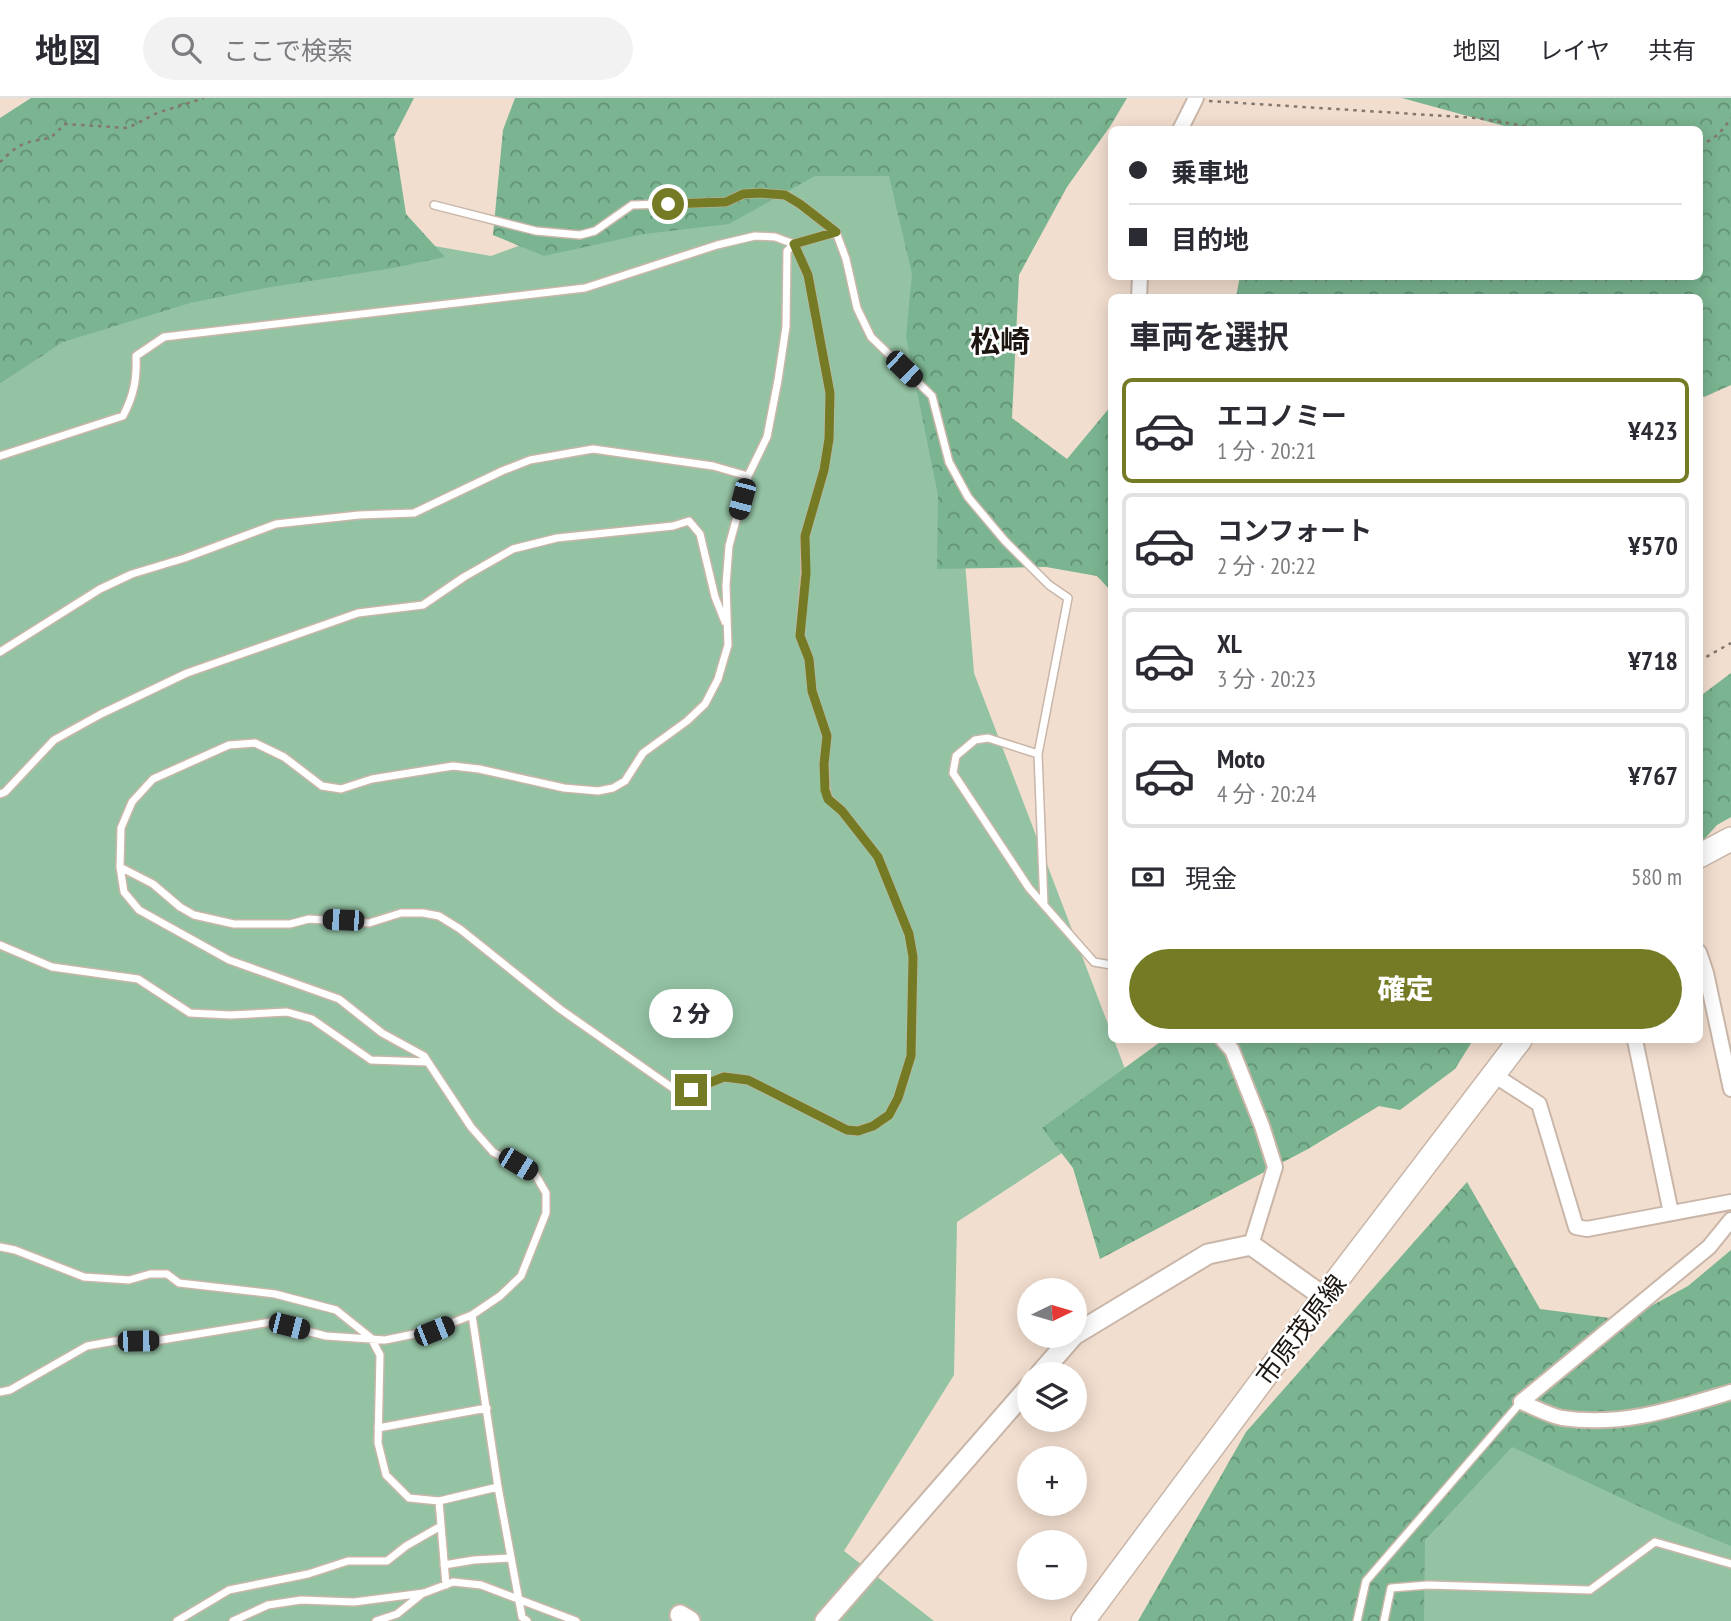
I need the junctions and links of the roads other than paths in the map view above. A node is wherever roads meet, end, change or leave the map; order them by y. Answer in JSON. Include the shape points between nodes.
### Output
{"nodes":[{"id":1,"x":1196,"y":99,"type":"edge"},
{"id":2,"x":1182,"y":126,"type":"edge"},
{"id":3,"x":434,"y":205,"type":"dead end"},
{"id":4,"x":836,"y":232,"type":"junction"},
{"id":5,"x":794,"y":244,"type":"junction"},
{"id":6,"x":0,"y":456,"type":"edge"},
{"id":7,"x":748,"y":476,"type":"junction"},
{"id":8,"x":727,"y":629,"type":"junction"},
{"id":9,"x":0,"y":652,"type":"edge"},
{"id":10,"x":1038,"y":754,"type":"junction"},
{"id":11,"x":0,"y":794,"type":"edge"},
{"id":12,"x":1731,"y":839,"type":"edge"},
{"id":13,"x":1703,"y":854,"type":"edge"},
{"id":14,"x":120,"y":867,"type":"junction"},
{"id":15,"x":1044,"y":906,"type":"junction"},
{"id":16,"x":0,"y":945,"type":"edge"},
{"id":17,"x":1108,"y":964,"type":"edge"},
{"id":18,"x":1703,"y":964,"type":"edge"},
{"id":19,"x":1226,"y":1043,"type":"edge"},
{"id":20,"x":1518,"y":1043,"type":"edge"},
{"id":21,"x":1636,"y":1043,"type":"edge"},
{"id":22,"x":428,"y":1062,"type":"junction"},
{"id":23,"x":1494,"y":1074,"type":"junction"},
{"id":24,"x":1731,"y":1089,"type":"edge"},
{"id":25,"x":1731,"y":1202,"type":"edge"},
{"id":26,"x":1671,"y":1213,"type":"junction"},
{"id":27,"x":1731,"y":1220,"type":"edge"},
{"id":28,"x":1251,"y":1245,"type":"junction"},
{"id":29,"x":0,"y":1247,"type":"edge"},
{"id":30,"x":1324,"y":1297,"type":"junction"},
{"id":31,"x":472,"y":1315,"type":"junction"},
{"id":32,"x":1087,"y":1327,"type":"edge"},
{"id":33,"x":371,"y":1338,"type":"junction"},
{"id":34,"x":1063,"y":1348,"type":"edge"},
{"id":35,"x":1050,"y":1362,"type":"edge"},
{"id":36,"x":0,"y":1392,"type":"edge"},
{"id":37,"x":1731,"y":1392,"type":"edge"},
{"id":38,"x":1017,"y":1401,"type":"edge"},
{"id":39,"x":1521,"y":1402,"type":"junction"},
{"id":40,"x":486,"y":1408,"type":"junction"},
{"id":41,"x":379,"y":1428,"type":"junction"},
{"id":42,"x":498,"y":1487,"type":"junction"},
{"id":43,"x":439,"y":1501,"type":"junction"},
{"id":44,"x":441,"y":1526,"type":"junction"},
{"id":45,"x":512,"y":1558,"type":"junction"},
{"id":46,"x":1731,"y":1564,"type":"edge"},
{"id":47,"x":444,"y":1565,"type":"junction"},
{"id":48,"x":446,"y":1585,"type":"junction"},
{"id":49,"x":424,"y":1593,"type":"junction"},
{"id":50,"x":519,"y":1599,"type":"junction"},
{"id":51,"x":177,"y":1621,"type":"edge"},
{"id":52,"x":233,"y":1621,"type":"edge"},
{"id":53,"x":376,"y":1621,"type":"edge"},
{"id":54,"x":527,"y":1621,"type":"edge"},
{"id":55,"x":576,"y":1621,"type":"edge"},
{"id":56,"x":825,"y":1621,"type":"edge"},
{"id":57,"x":1083,"y":1621,"type":"edge"},
{"id":58,"x":1357,"y":1621,"type":"edge"},
{"id":59,"x":1384,"y":1621,"type":"edge"}],
"edges":[{"from":1,"to":2,"type":"street"},
{"from":3,"to":4,"type":"lane","via":[[536,230],[580,235],[595,231],[632,205],[726,202],[760,193],[785,195]]},
{"from":4,"to":5,"type":"lane"},
{"from":4,"to":10,"type":"lane","via":[[857,308],[871,337],[932,396],[949,462],[968,497],[1023,559],[1068,598]]},
{"from":5,"to":6,"type":"lane","via":[[755,236],[585,288],[164,337],[136,356],[137,381],[122,416]]},
{"from":5,"to":7,"type":"lane","via":[[787,251],[786,327],[767,437]]},
{"from":5,"to":14,"type":"lane","via":[[808,275],[830,393],[826,460],[805,536],[800,636],[827,736],[825,790],[878,857],[909,934],[913,957],[911,1056],[889,1115],[873,1126],[847,1130],[748,1080],[724,1077],[691,1090],[674,1089],[439,916],[401,913],[369,923],[309,919],[290,924],[234,924],[194,915],[153,884]]},
{"from":7,"to":8,"type":"lane","via":[[729,546]]},
{"from":7,"to":9,"type":"lane","via":[[713,466],[593,449],[530,460],[414,513],[276,524],[132,575],[100,589]]},
{"from":8,"to":11,"type":"lane","via":[[700,534],[689,521],[557,538],[513,549],[423,605],[358,613],[187,673],[54,740]]},
{"from":8,"to":14,"type":"lane","via":[[728,645],[705,704],[643,753],[625,781],[613,788],[564,788],[453,766],[372,779],[341,789],[322,786],[284,757],[255,743],[229,745],[153,779],[132,802],[121,828]]},
{"from":10,"to":15,"type":"lane"},
{"from":10,"to":15,"type":"lane","via":[[988,738],[975,740],[956,756],[953,773]]},
{"from":12,"to":13,"type":"main road"},
{"from":14,"to":22,"type":"lane","via":[[124,892],[139,910],[229,960],[339,999]]},
{"from":15,"to":17,"type":"lane","via":[[1094,962]]},
{"from":16,"to":22,"type":"lane","via":[[52,967],[138,979],[190,1013],[287,1012],[312,1019],[372,1060]]},
{"from":18,"to":24,"type":"street"},
{"from":19,"to":28,"type":"street","via":[[1275,1167]]},
{"from":20,"to":23,"type":"main road","name":"市原茂原線"},
{"from":21,"to":26,"type":"street"},
{"from":22,"to":31,"type":"lane","via":[[494,1152],[535,1174],[546,1194],[546,1213],[521,1276]]},
{"from":23,"to":26,"type":"street","via":[[1539,1104],[1576,1227],[1587,1229]]},
{"from":23,"to":30,"type":"main road","name":"市原茂原線"},
{"from":25,"to":26,"type":"street"},
{"from":27,"to":39,"type":"street","via":[[1709,1247]]},
{"from":28,"to":30,"type":"street"},
{"from":28,"to":32,"type":"street","via":[[1208,1254]]},
{"from":29,"to":33,"type":"lane","via":[[84,1277],[129,1280],[167,1274],[178,1283],[275,1294],[336,1310]]},
{"from":30,"to":57,"type":"main road","name":"市原茂原線"},
{"from":31,"to":33,"type":"lane","via":[[434,1331],[385,1340]]},
{"from":31,"to":40,"type":"lane"},
{"from":33,"to":36,"type":"lane","via":[[326,1336],[271,1322],[161,1340],[116,1341],[87,1346]]},
{"from":33,"to":41,"type":"lane","via":[[380,1355]]},
{"from":34,"to":35,"type":"street"},
{"from":37,"to":39,"type":"street","via":[[1657,1415],[1605,1421],[1559,1417]]},
{"from":38,"to":56,"type":"street"},
{"from":39,"to":58,"type":"lane","via":[[1366,1581]]},
{"from":40,"to":41,"type":"lane"},
{"from":40,"to":42,"type":"lane"},
{"from":41,"to":43,"type":"lane","via":[[386,1475],[409,1497]]},
{"from":42,"to":43,"type":"lane"},
{"from":42,"to":45,"type":"lane"},
{"from":43,"to":44,"type":"lane"},
{"from":44,"to":47,"type":"lane"},
{"from":44,"to":51,"type":"lane","via":[[387,1561],[348,1561],[229,1590]]},
{"from":45,"to":47,"type":"lane"},
{"from":45,"to":50,"type":"lane"},
{"from":46,"to":59,"type":"lane","via":[[1655,1542],[1590,1590],[1391,1588]]},
{"from":47,"to":48,"type":"lane"},
{"from":48,"to":49,"type":"lane"},
{"from":48,"to":50,"type":"lane","via":[[481,1585]]},
{"from":49,"to":52,"type":"lane","via":[[354,1602],[301,1600],[268,1605]]},
{"from":49,"to":53,"type":"lane","via":[[397,1614]]},
{"from":50,"to":54,"type":"lane"},
{"from":50,"to":55,"type":"lane"}]}
